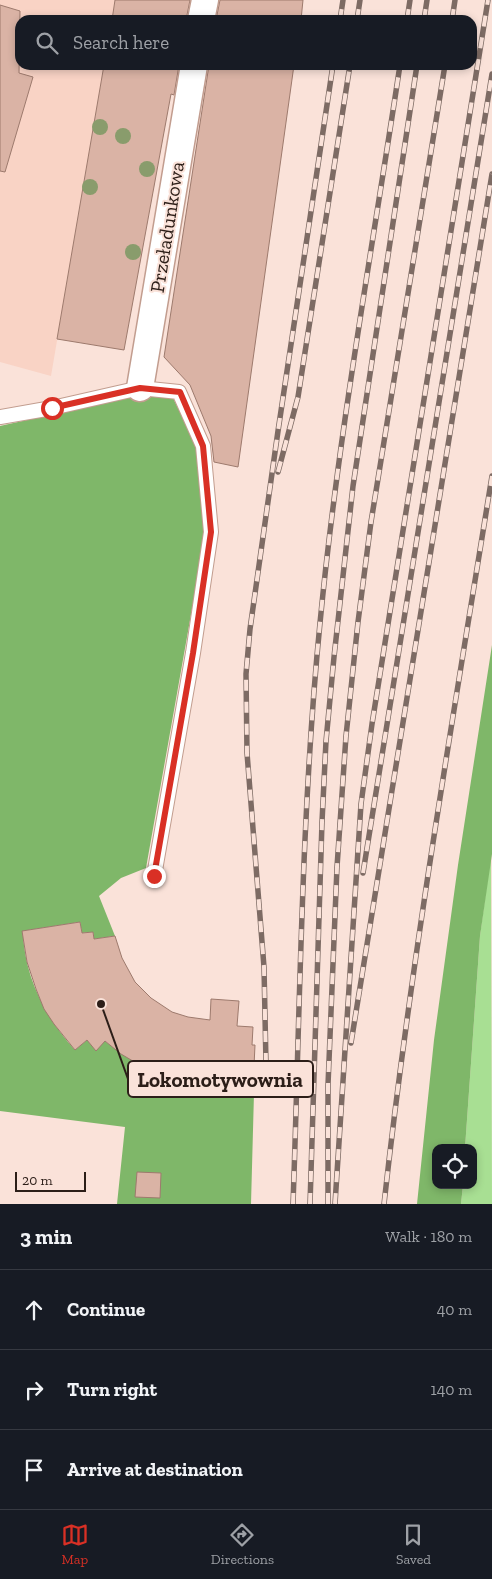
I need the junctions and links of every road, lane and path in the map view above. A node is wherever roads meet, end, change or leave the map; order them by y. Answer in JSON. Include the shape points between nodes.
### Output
{"nodes":[{"id":1,"x":204,"y":0,"type":"edge"},
{"id":2,"x":202,"y":15,"type":"edge"},
{"id":3,"x":193,"y":70,"type":"edge"},
{"id":4,"x":140,"y":388,"type":"junction"},
{"id":5,"x":0,"y":417,"type":"edge"},
{"id":6,"x":154,"y":876,"type":"dead end"}],
"edges":[{"from":1,"to":2,"type":"street"},
{"from":3,"to":4,"type":"street","name":"Przeładunkowa"},
{"from":4,"to":5,"type":"lane"},
{"from":4,"to":6,"type":"lane","via":[[180,392],[203,446],[211,532]]}]}
